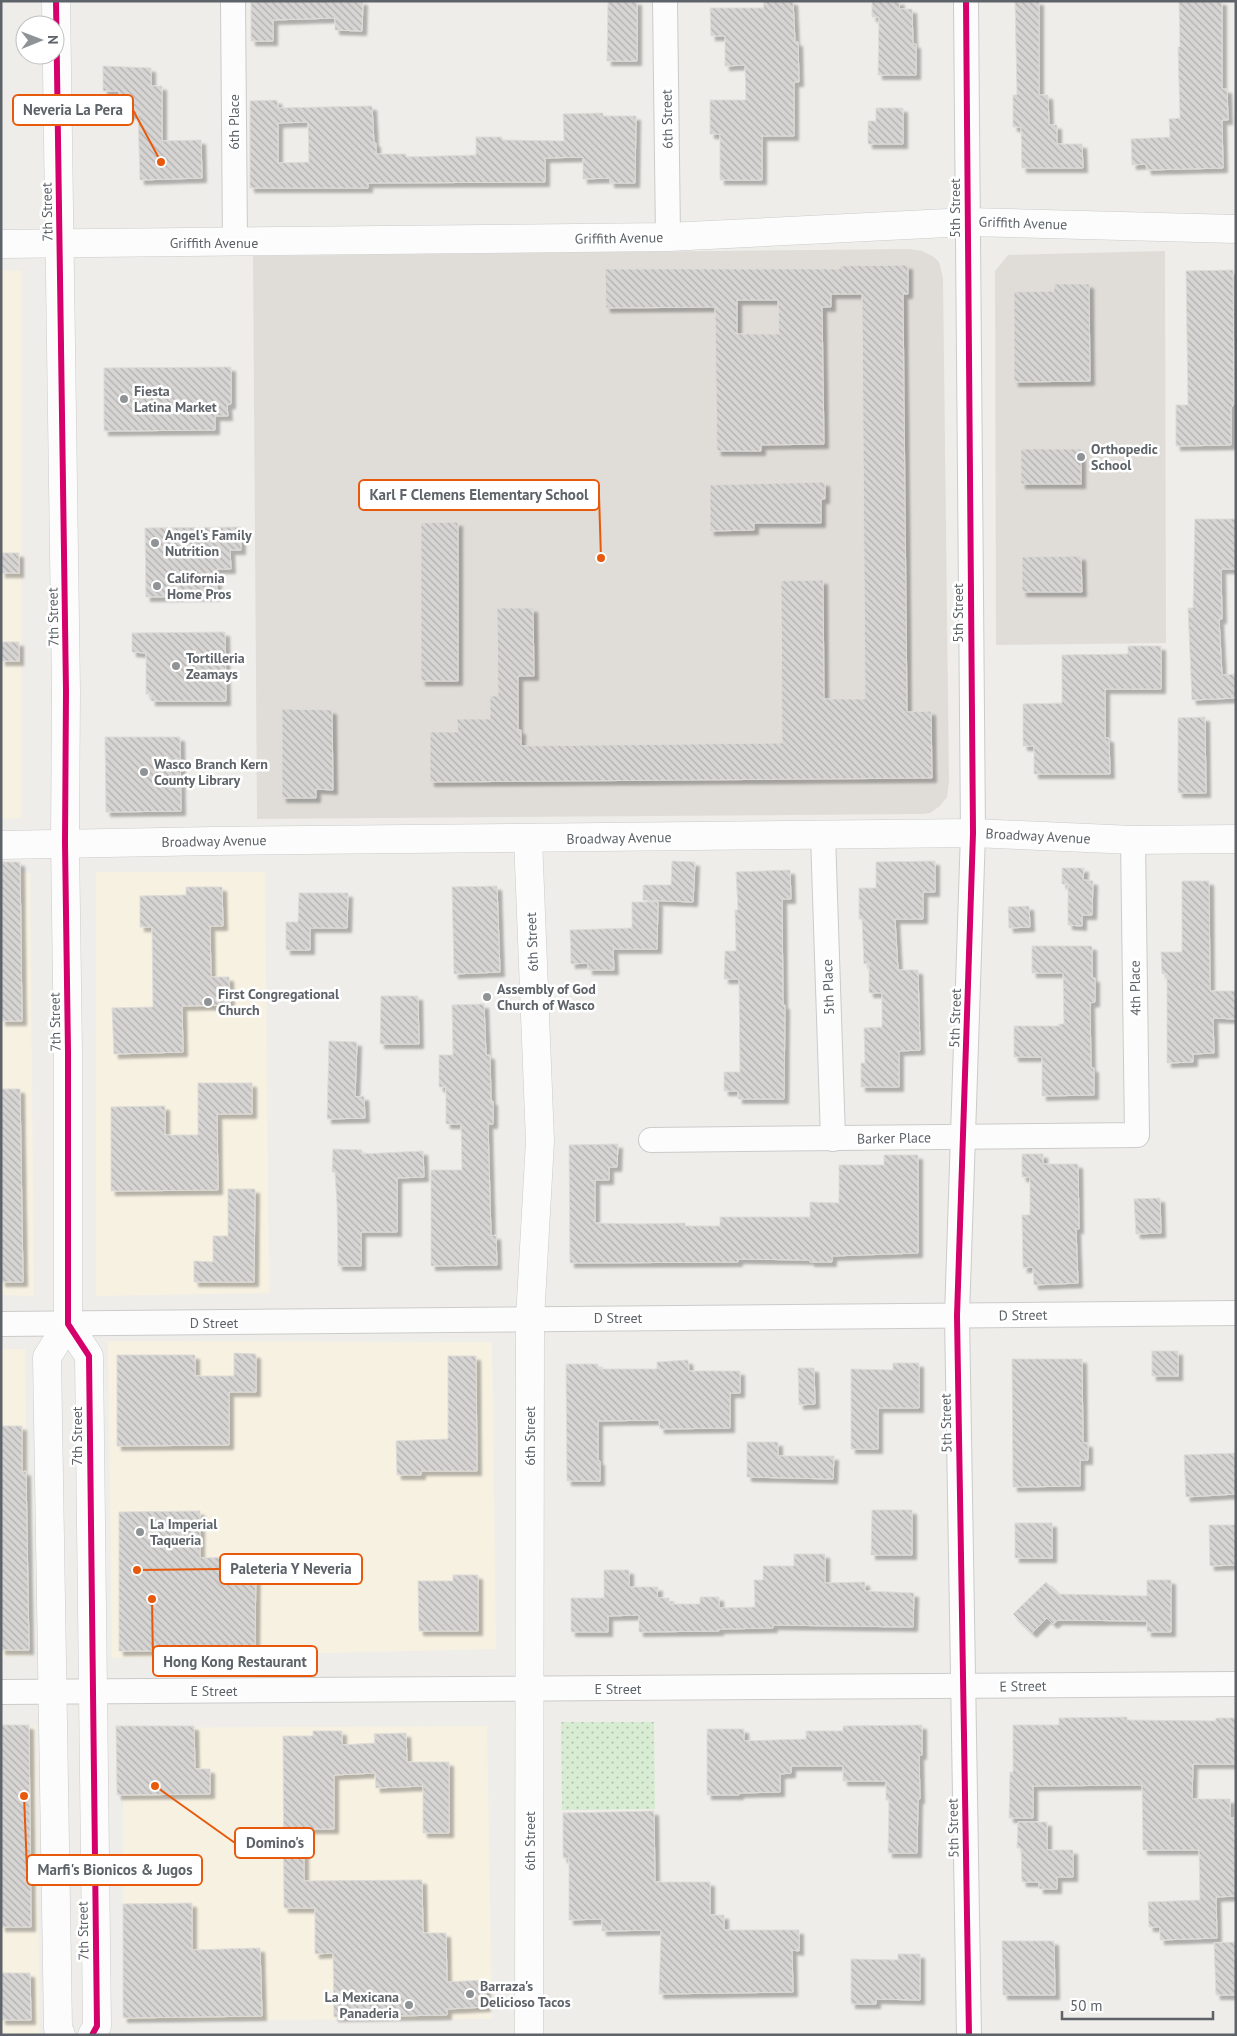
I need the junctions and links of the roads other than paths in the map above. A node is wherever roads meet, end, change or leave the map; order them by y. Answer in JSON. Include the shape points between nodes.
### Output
{"nodes":[{"id":1,"x":56,"y":1,"type":"edge"},
{"id":2,"x":233,"y":1,"type":"edge"},
{"id":3,"x":665,"y":1,"type":"edge"},
{"id":4,"x":966,"y":1,"type":"edge"},
{"id":5,"x":968,"y":222,"type":"junction"},
{"id":6,"x":1236,"y":230,"type":"edge"},
{"id":7,"x":668,"y":237,"type":"junction"},
{"id":8,"x":235,"y":242,"type":"junction"},
{"id":9,"x":60,"y":243,"type":"junction"},
{"id":10,"x":1,"y":244,"type":"edge"},
{"id":11,"x":973,"y":833,"type":"junction"},
{"id":12,"x":823,"y":836,"type":"junction"},
{"id":13,"x":528,"y":838,"type":"junction"},
{"id":14,"x":1236,"y":839,"type":"edge"},
{"id":15,"x":1133,"y":840,"type":"junction"},
{"id":16,"x":65,"y":843,"type":"junction"},
{"id":17,"x":1,"y":845,"type":"edge"},
{"id":18,"x":1137,"y":1135,"type":"joint"},
{"id":19,"x":964,"y":1137,"type":"junction"},
{"id":20,"x":833,"y":1138,"type":"junction"},
{"id":21,"x":651,"y":1140,"type":"dead end"},
{"id":22,"x":1236,"y":1313,"type":"edge"},
{"id":23,"x":957,"y":1316,"type":"junction"},
{"id":24,"x":530,"y":1319,"type":"junction"},
{"id":25,"x":1,"y":1324,"type":"edge"},
{"id":26,"x":68,"y":1324,"type":"junction"},
{"id":27,"x":1236,"y":1684,"type":"edge"},
{"id":28,"x":962,"y":1687,"type":"junction"},
{"id":29,"x":530,"y":1689,"type":"junction"},
{"id":30,"x":93,"y":1691,"type":"junction"},
{"id":31,"x":1,"y":1692,"type":"edge"},
{"id":32,"x":53,"y":1692,"type":"junction"},
{"id":33,"x":61,"y":2035,"type":"edge"},
{"id":34,"x":92,"y":2035,"type":"edge"},
{"id":35,"x":529,"y":2035,"type":"edge"},
{"id":36,"x":969,"y":2035,"type":"edge"}],
"edges":[{"from":1,"to":9,"type":"street","name":"7th Street"},
{"from":2,"to":8,"type":"street","name":"6th Place"},
{"from":3,"to":7,"type":"street","name":"6th Street"},
{"from":4,"to":5,"type":"street","name":"5th Street"},
{"from":5,"to":6,"type":"street","name":"Griffith Avenue"},
{"from":5,"to":7,"type":"street","name":"Griffith Avenue"},
{"from":5,"to":11,"type":"street","name":"5th Street"},
{"from":7,"to":8,"type":"street","name":"Griffith Avenue"},
{"from":8,"to":9,"type":"street","name":"Griffith Avenue"},
{"from":9,"to":10,"type":"street","name":"Griffith Avenue"},
{"from":9,"to":16,"type":"street","name":"7th Street"},
{"from":11,"to":12,"type":"street","name":"Broadway Avenue"},
{"from":11,"to":15,"type":"street","name":"Broadway Avenue"},
{"from":11,"to":19,"type":"street","name":"5th Street"},
{"from":12,"to":13,"type":"street","name":"Broadway Avenue"},
{"from":12,"to":20,"type":"street","name":"5th Place"},
{"from":13,"to":16,"type":"street","name":"Broadway Avenue"},
{"from":13,"to":24,"type":"street","name":"6th Street","via":[[540,1142]]},
{"from":14,"to":15,"type":"street","name":"Broadway Avenue"},
{"from":15,"to":18,"type":"street","name":"4th Place"},
{"from":16,"to":17,"type":"street","name":"Broadway Avenue"},
{"from":16,"to":26,"type":"street","name":"7th Street"},
{"from":18,"to":19,"type":"street","name":"Barker Place"},
{"from":19,"to":20,"type":"street","name":"Barker Place"},
{"from":19,"to":23,"type":"street","name":"5th Street"},
{"from":20,"to":21,"type":"street","name":"Barker Place"},
{"from":22,"to":23,"type":"street","name":"D Street"},
{"from":23,"to":24,"type":"street","name":"D Street"},
{"from":23,"to":28,"type":"street","name":"5th Street"},
{"from":24,"to":26,"type":"street","name":"D Street"},
{"from":24,"to":29,"type":"street","name":"6th Street"},
{"from":25,"to":26,"type":"street","name":"D Street"},
{"from":26,"to":30,"type":"street","name":"7th Street","via":[[89,1356]]},
{"from":26,"to":32,"type":"street","name":"7th Street","via":[[48,1357]]},
{"from":27,"to":28,"type":"street","name":"E Street"},
{"from":28,"to":29,"type":"street","name":"E Street"},
{"from":28,"to":36,"type":"street","name":"5th Street"},
{"from":29,"to":30,"type":"street","name":"E Street"},
{"from":29,"to":35,"type":"street","name":"6th Street"},
{"from":30,"to":32,"type":"street","name":"E Street"},
{"from":30,"to":34,"type":"street","name":"7th Street","via":[[97,2026]]},
{"from":31,"to":32,"type":"street","name":"E Street"},
{"from":32,"to":33,"type":"street","name":"7th Street","via":[[58,2028]]}]}
